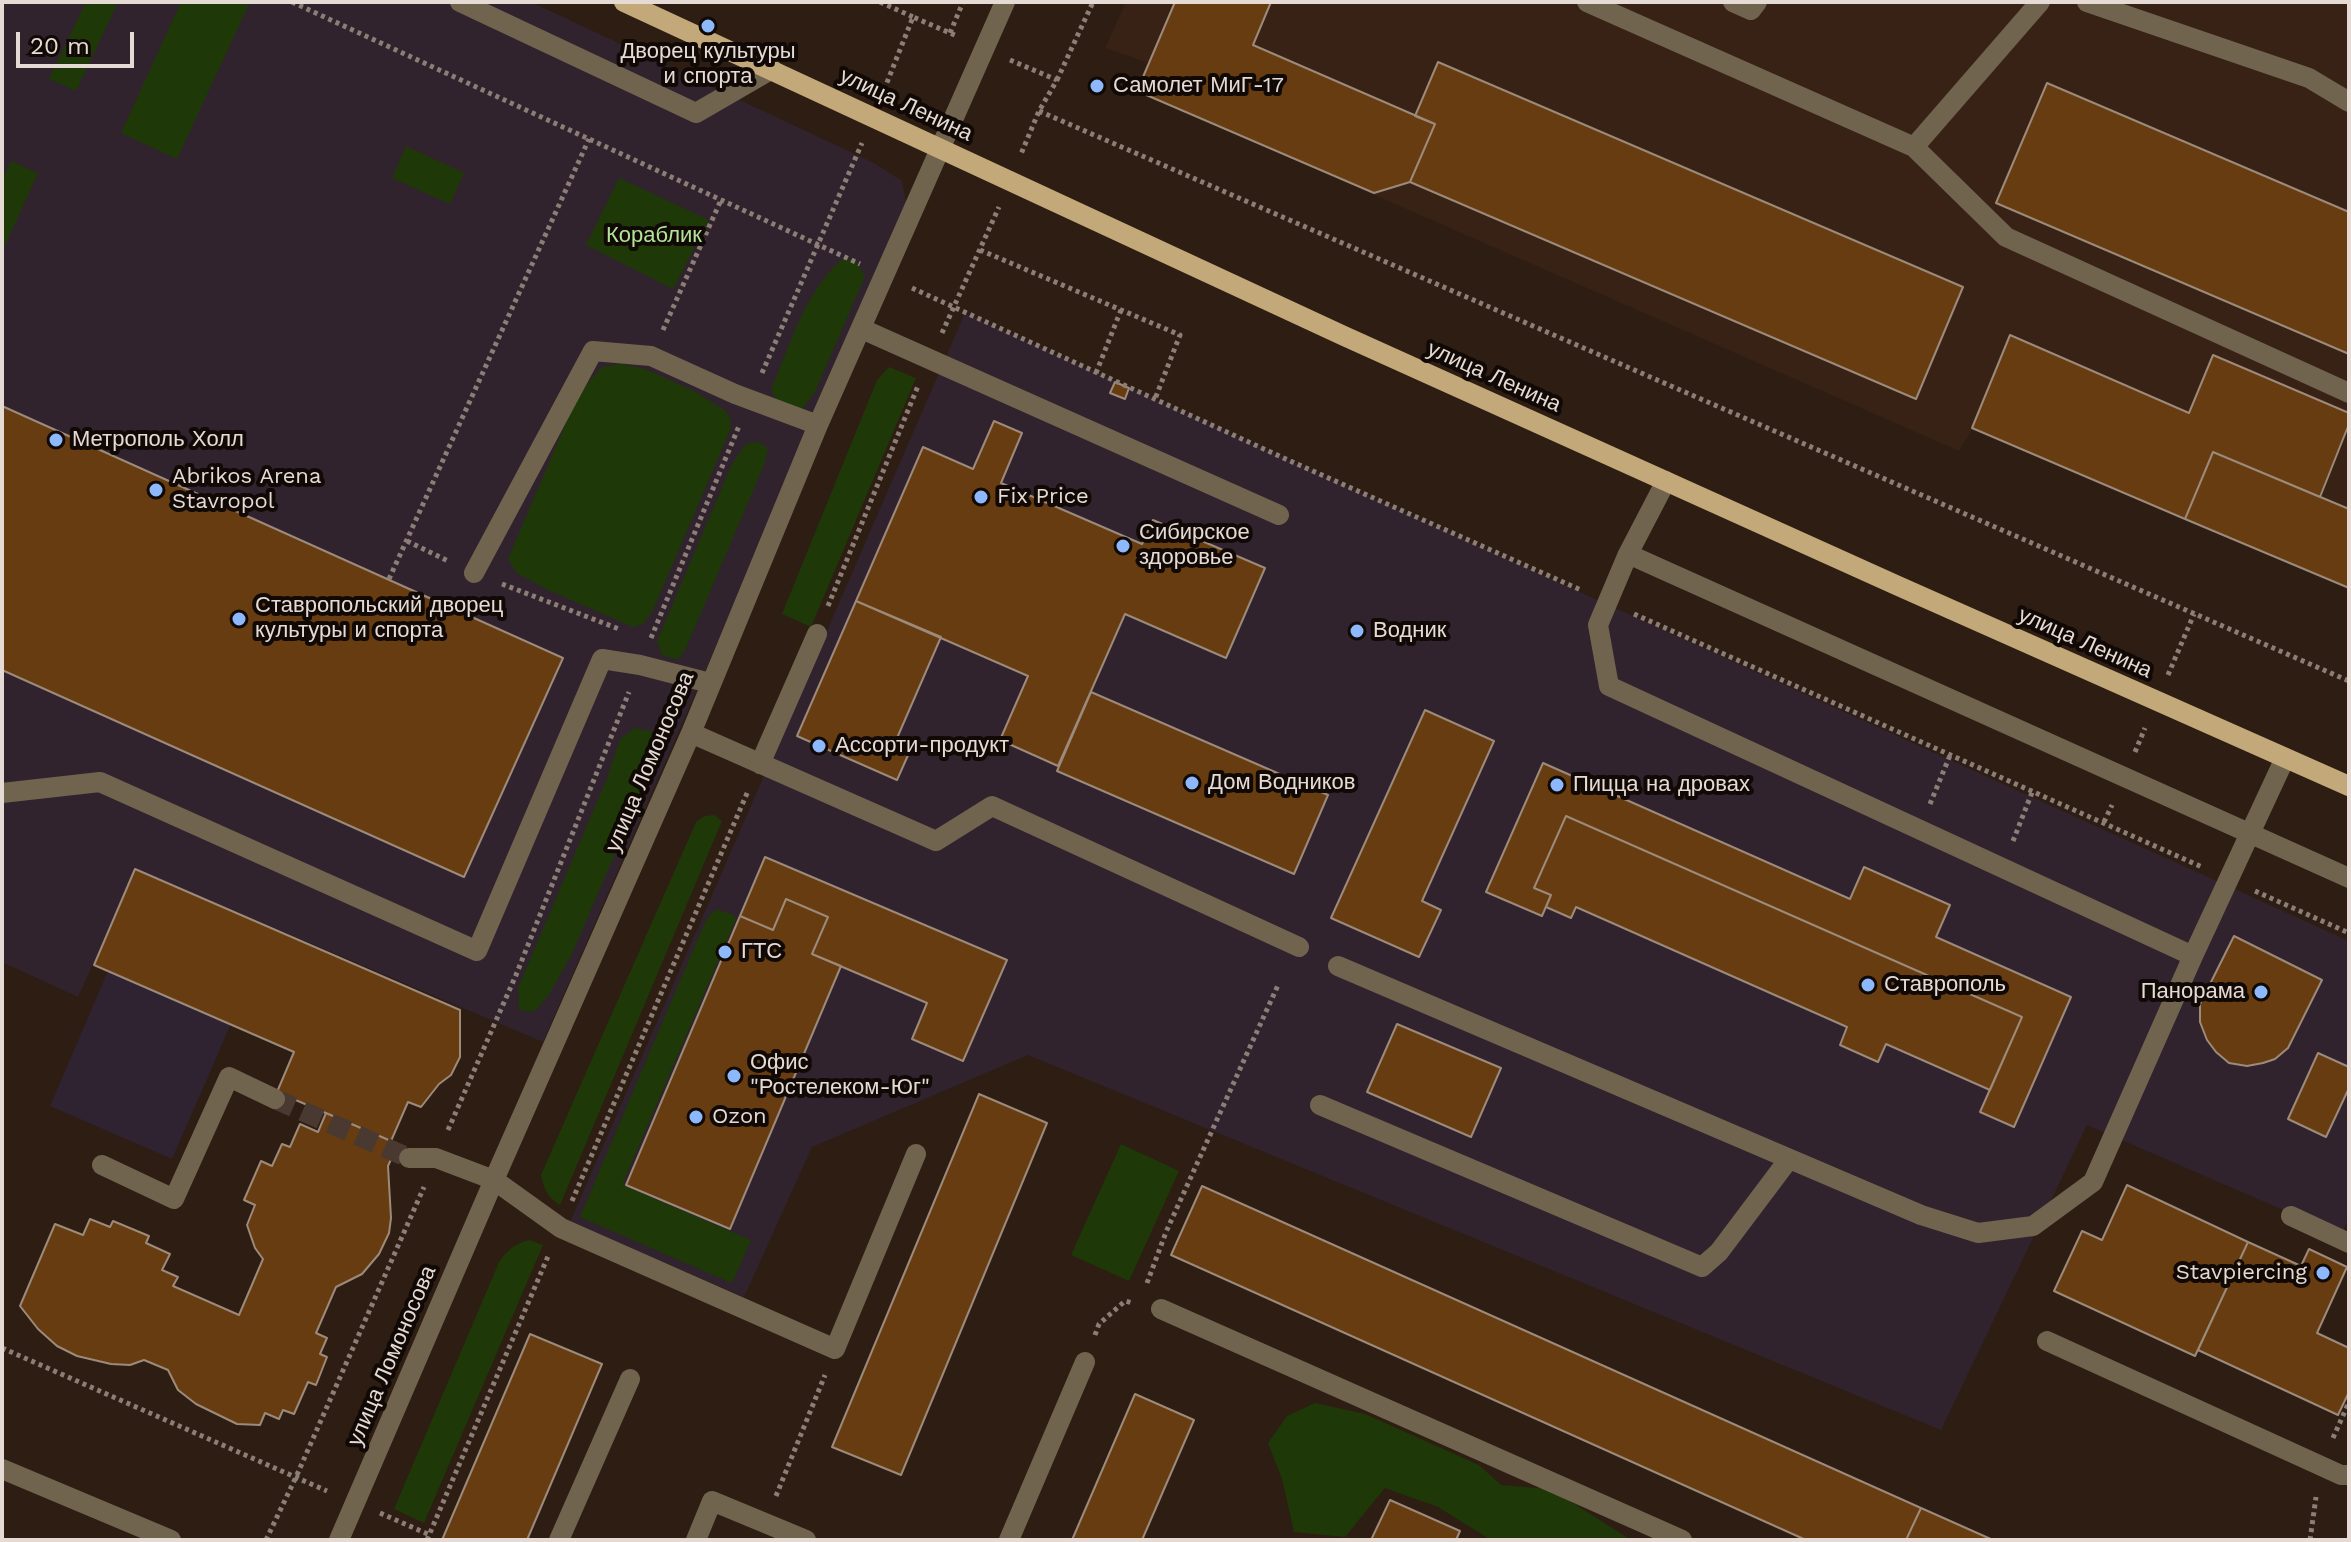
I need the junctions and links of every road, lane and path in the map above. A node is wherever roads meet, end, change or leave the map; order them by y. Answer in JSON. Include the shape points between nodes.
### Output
{"nodes":[{"id":1,"x":292,"y":2,"type":"edge"},
{"id":2,"x":460,"y":2,"type":"edge"},
{"id":3,"x":624,"y":2,"type":"edge"},
{"id":4,"x":880,"y":2,"type":"edge"},
{"id":5,"x":963,"y":2,"type":"edge"},
{"id":6,"x":1005,"y":2,"type":"edge"},
{"id":7,"x":1093,"y":2,"type":"edge"},
{"id":8,"x":1587,"y":2,"type":"edge"},
{"id":9,"x":1733,"y":2,"type":"edge"},
{"id":10,"x":1757,"y":2,"type":"edge"},
{"id":11,"x":2040,"y":2,"type":"edge"},
{"id":12,"x":2087,"y":2,"type":"edge"},
{"id":13,"x":913,"y":17,"type":"dead end"},
{"id":14,"x":950,"y":33,"type":"dead end"},
{"id":15,"x":772,"y":69,"type":"junction"},
{"id":16,"x":1057,"y":80,"type":"dead end"},
{"id":17,"x":2349,"y":102,"type":"edge"},
{"id":18,"x":1039,"y":111,"type":"dead end"},
{"id":19,"x":589,"y":139,"type":"junction"},
{"id":20,"x":1914,"y":147,"type":"junction"},
{"id":21,"x":941,"y":148,"type":"junction"},
{"id":22,"x":721,"y":200,"type":"junction"},
{"id":23,"x":980,"y":250,"type":"dead end"},
{"id":24,"x":874,"y":270,"type":"dead end"},
{"id":25,"x":901,"y":283,"type":"dead end"},
{"id":26,"x":961,"y":296,"type":"dead end"},
{"id":27,"x":954,"y":308,"type":"junction"},
{"id":28,"x":1121,"y":310,"type":"junction"},
{"id":29,"x":862,"y":329,"type":"junction"},
{"id":30,"x":651,"y":356,"type":"junction"},
{"id":31,"x":929,"y":359,"type":"junction"},
{"id":32,"x":1096,"y":373,"type":"junction"},
{"id":33,"x":2349,"y":393,"type":"edge"},
{"id":34,"x":1155,"y":399,"type":"junction"},
{"id":35,"x":818,"y":425,"type":"junction"},
{"id":36,"x":1666,"y":481,"type":"junction"},
{"id":37,"x":1279,"y":515,"type":"dead end"},
{"id":38,"x":407,"y":541,"type":"junction"},
{"id":39,"x":1628,"y":554,"type":"junction"},
{"id":40,"x":474,"y":573,"type":"junction"},
{"id":41,"x":389,"y":579,"type":"dead end"},
{"id":42,"x":1608,"y":602,"type":"junction"},
{"id":43,"x":621,"y":629,"type":"dead end"},
{"id":44,"x":817,"y":634,"type":"joint"},
{"id":45,"x":2349,"y":681,"type":"edge"},
{"id":46,"x":710,"y":683,"type":"junction"},
{"id":47,"x":691,"y":733,"type":"junction"},
{"id":48,"x":1951,"y":753,"type":"junction"},
{"id":49,"x":2285,"y":758,"type":"junction"},
{"id":50,"x":760,"y":764,"type":"junction"},
{"id":51,"x":2349,"y":786,"type":"edge"},
{"id":52,"x":2033,"y":790,"type":"junction"},
{"id":53,"x":2,"y":793,"type":"edge"},
{"id":54,"x":1919,"y":829,"type":"junction"},
{"id":55,"x":2250,"y":834,"type":"junction"},
{"id":56,"x":2002,"y":868,"type":"junction"},
{"id":57,"x":2349,"y":878,"type":"edge"},
{"id":58,"x":2229,"y":879,"type":"junction"},
{"id":59,"x":2349,"y":933,"type":"edge"},
{"id":60,"x":1299,"y":947,"type":"dead end"},
{"id":61,"x":2193,"y":956,"type":"junction"},
{"id":62,"x":1338,"y":966,"type":"dead end"},
{"id":63,"x":1279,"y":983,"type":"dead end"},
{"id":64,"x":275,"y":1099,"type":"tunnel mouth"},
{"id":65,"x":1320,"y":1105,"type":"dead end"},
{"id":66,"x":916,"y":1154,"type":"dead end"},
{"id":67,"x":409,"y":1158,"type":"tunnel mouth"},
{"id":68,"x":1789,"y":1159,"type":"junction"},
{"id":69,"x":102,"y":1165,"type":"dead end"},
{"id":70,"x":494,"y":1180,"type":"junction"},
{"id":71,"x":2291,"y":1216,"type":"dead end"},
{"id":72,"x":561,"y":1228,"type":"junction"},
{"id":73,"x":2349,"y":1243,"type":"edge"},
{"id":74,"x":1139,"y":1304,"type":"junction"},
{"id":75,"x":1161,"y":1309,"type":"joint"},
{"id":76,"x":2047,"y":1341,"type":"dead end"},
{"id":77,"x":2,"y":1348,"type":"edge"},
{"id":78,"x":835,"y":1349,"type":"junction"},
{"id":79,"x":1085,"y":1362,"type":"joint"},
{"id":80,"x":630,"y":1379,"type":"dead end"},
{"id":81,"x":2,"y":1469,"type":"edge"},
{"id":82,"x":2349,"y":1475,"type":"edge"},
{"id":83,"x":355,"y":1502,"type":"junction"},
{"id":84,"x":765,"y":1523,"type":"junction"},
{"id":85,"x":428,"y":1537,"type":"edge"},
{"id":86,"x":171,"y":1540,"type":"edge"},
{"id":87,"x":339,"y":1540,"type":"edge"},
{"id":88,"x":559,"y":1540,"type":"edge"},
{"id":89,"x":696,"y":1540,"type":"edge"},
{"id":90,"x":806,"y":1540,"type":"edge"},
{"id":91,"x":1009,"y":1540,"type":"edge"},
{"id":92,"x":1682,"y":1540,"type":"edge"}],
"edges":[{"from":1,"to":19,"type":"path"},
{"from":2,"to":15,"type":"street","via":[[696,113]]},
{"from":3,"to":15,"type":"main road","name":"улица Ленина"},
{"from":4,"to":13,"type":"path"},
{"from":5,"to":14,"type":"path"},
{"from":6,"to":21,"type":"street","name":"улица Ломоносова"},
{"from":7,"to":16,"type":"path"},
{"from":8,"to":20,"type":"street"},
{"from":9,"to":10,"type":"street","via":[[1751,10]]},
{"from":11,"to":20,"type":"street"},
{"from":12,"to":17,"type":"street","via":[[2309,78]]},
{"from":15,"to":21,"type":"main road","name":"улица Ленина"},
{"from":18,"to":45,"type":"path"},
{"from":19,"to":22,"type":"path"},
{"from":19,"to":38,"type":"path"},
{"from":20,"to":33,"type":"street","via":[[2006,237]]},
{"from":21,"to":29,"type":"street","name":"улица Ломоносова"},
{"from":21,"to":36,"type":"main road","name":"улица Ленина"},
{"from":22,"to":24,"type":"path"},
{"from":22,"to":30,"type":"path"},
{"from":23,"to":28,"type":"path"},
{"from":25,"to":27,"type":"path"},
{"from":26,"to":27,"type":"path"},
{"from":27,"to":31,"type":"path"},
{"from":27,"to":32,"type":"path"},
{"from":28,"to":32,"type":"path"},
{"from":28,"to":34,"type":"path","via":[[1180,335]]},
{"from":29,"to":31,"type":"street"},
{"from":29,"to":35,"type":"street","name":"улица Ломоносова"},
{"from":30,"to":35,"type":"street"},
{"from":30,"to":40,"type":"street","via":[[593,351]]},
{"from":31,"to":37,"type":"street"},
{"from":31,"to":44,"type":"path"},
{"from":32,"to":34,"type":"path"},
{"from":34,"to":42,"type":"path"},
{"from":35,"to":46,"type":"street","name":"улица Ломоносова"},
{"from":36,"to":39,"type":"street"},
{"from":36,"to":49,"type":"main road","name":"улица Ленина"},
{"from":38,"to":40,"type":"path"},
{"from":38,"to":41,"type":"path"},
{"from":39,"to":42,"type":"street"},
{"from":39,"to":55,"type":"street"},
{"from":40,"to":43,"type":"path"},
{"from":42,"to":48,"type":"path"},
{"from":42,"to":54,"type":"street","via":[[1598,625],[1609,686]]},
{"from":44,"to":50,"type":"street"},
{"from":46,"to":47,"type":"street","name":"улица Ломоносова"},
{"from":46,"to":53,"type":"street","via":[[602,659],[477,951],[100,782]]},
{"from":47,"to":50,"type":"street"},
{"from":47,"to":70,"type":"street","name":"улица Ломоносова"},
{"from":48,"to":52,"type":"path"},
{"from":48,"to":54,"type":"path"},
{"from":49,"to":51,"type":"main road","name":"улица Ленина"},
{"from":49,"to":55,"type":"street"},
{"from":50,"to":60,"type":"street","via":[[936,841],[992,806]]},
{"from":50,"to":72,"type":"path"},
{"from":52,"to":56,"type":"path"},
{"from":52,"to":58,"type":"path"},
{"from":54,"to":56,"type":"street"},
{"from":55,"to":57,"type":"street"},
{"from":55,"to":58,"type":"street"},
{"from":56,"to":61,"type":"street"},
{"from":58,"to":59,"type":"path"},
{"from":58,"to":61,"type":"street"},
{"from":61,"to":68,"type":"street","via":[[2093,1182],[2033,1226],[1978,1233],[1921,1215]]},
{"from":62,"to":68,"type":"street"},
{"from":63,"to":74,"type":"path","via":[[1166,1232]]},
{"from":64,"to":69,"type":"street","via":[[229,1077],[174,1199]]},
{"from":65,"to":68,"type":"street","via":[[1702,1267]]},
{"from":66,"to":78,"type":"street"},
{"from":67,"to":70,"type":"street","via":[[436,1158]]},
{"from":70,"to":72,"type":"street"},
{"from":70,"to":83,"type":"street","name":"улица Ломоносова"},
{"from":71,"to":73,"type":"street"},
{"from":72,"to":78,"type":"street"},
{"from":72,"to":85,"type":"path"},
{"from":74,"to":75,"type":"path"},
{"from":74,"to":79,"type":"path","via":[[1125,1301],[1099,1324]]},
{"from":75,"to":92,"type":"street"},
{"from":76,"to":82,"type":"street"},
{"from":77,"to":83,"type":"path"},
{"from":78,"to":84,"type":"path"},
{"from":79,"to":91,"type":"street"},
{"from":80,"to":88,"type":"street"},
{"from":81,"to":86,"type":"street"},
{"from":83,"to":85,"type":"path"},
{"from":83,"to":87,"type":"street","name":"улица Ломоносова"},
{"from":84,"to":89,"type":"street","via":[[712,1501]]},
{"from":84,"to":90,"type":"street"}]}
